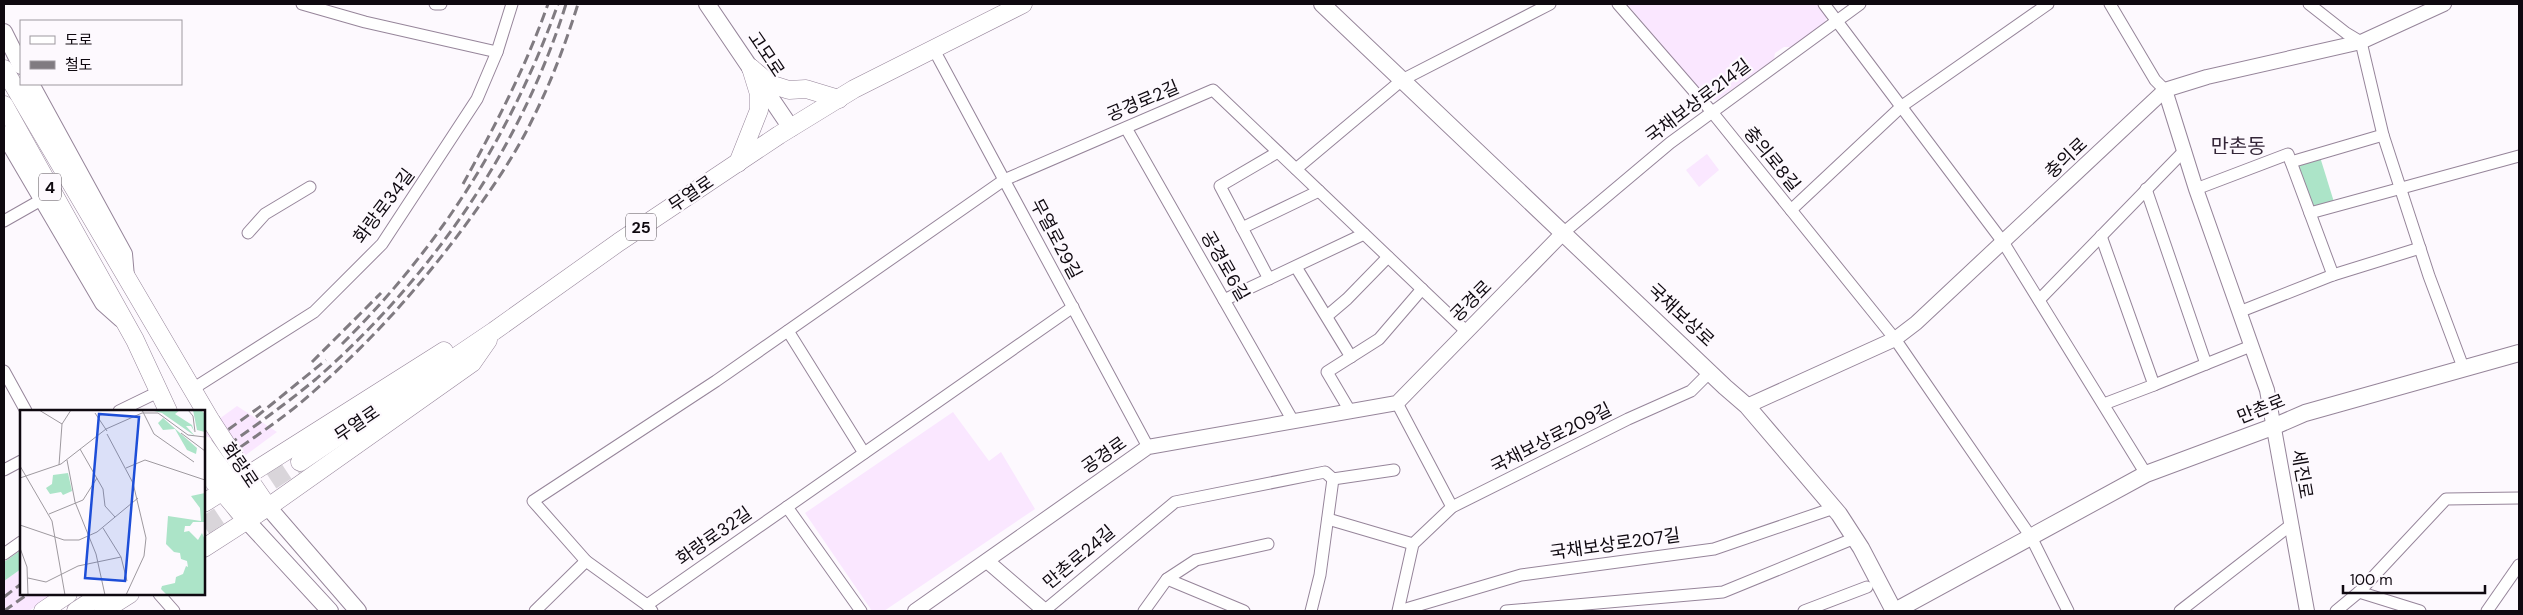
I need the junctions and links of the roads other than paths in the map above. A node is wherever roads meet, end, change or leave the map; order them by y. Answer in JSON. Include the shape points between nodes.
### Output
{"nodes":[{"id":1,"x":302,"y":4,"type":"edge"},
{"id":2,"x":435,"y":4,"type":"edge"},
{"id":3,"x":441,"y":4,"type":"edge"},
{"id":4,"x":512,"y":4,"type":"edge"},
{"id":5,"x":700,"y":4,"type":"edge"},
{"id":6,"x":707,"y":4,"type":"edge"},
{"id":7,"x":717,"y":4,"type":"edge"},
{"id":8,"x":1023,"y":4,"type":"edge"},
{"id":9,"x":1322,"y":4,"type":"edge"},
{"id":10,"x":1550,"y":4,"type":"edge"},
{"id":11,"x":1618,"y":4,"type":"edge"},
{"id":12,"x":1824,"y":4,"type":"edge"},
{"id":13,"x":1860,"y":4,"type":"edge"},
{"id":14,"x":2048,"y":4,"type":"edge"},
{"id":15,"x":2110,"y":4,"type":"edge"},
{"id":16,"x":2309,"y":4,"type":"edge"},
{"id":17,"x":2444,"y":4,"type":"edge"},
{"id":18,"x":1836,"y":20,"type":"junction"},
{"id":19,"x":722,"y":25,"type":"junction"},
{"id":20,"x":4,"y":32,"type":"edge"},
{"id":21,"x":2361,"y":42,"type":"junction"},
{"id":22,"x":933,"y":48,"type":"junction"},
{"id":23,"x":497,"y":52,"type":"junction"},
{"id":24,"x":20,"y":64,"type":"edge"},
{"id":25,"x":751,"y":68,"type":"junction"},
{"id":26,"x":4,"y":69,"type":"edge"},
{"id":27,"x":1402,"y":80,"type":"junction"},
{"id":28,"x":32,"y":85,"type":"edge"},
{"id":29,"x":2165,"y":90,"type":"junction"},
{"id":30,"x":839,"y":98,"type":"junction"},
{"id":31,"x":4,"y":105,"type":"edge"},
{"id":32,"x":1902,"y":106,"type":"junction"},
{"id":33,"x":1712,"y":112,"type":"junction"},
{"id":34,"x":791,"y":128,"type":"junction"},
{"id":35,"x":1126,"y":128,"type":"junction"},
{"id":36,"x":4,"y":134,"type":"edge"},
{"id":37,"x":2383,"y":135,"type":"junction"},
{"id":38,"x":2185,"y":150,"type":"junction"},
{"id":39,"x":1278,"y":152,"type":"junction"},
{"id":40,"x":2519,"y":156,"type":"edge"},
{"id":41,"x":2290,"y":158,"type":"junction"},
{"id":42,"x":738,"y":163,"type":"junction"},
{"id":43,"x":1296,"y":169,"type":"junction"},
{"id":44,"x":1004,"y":180,"type":"junction"},
{"id":45,"x":310,"y":187,"type":"dead end"},
{"id":46,"x":2146,"y":189,"type":"junction"},
{"id":47,"x":2401,"y":189,"type":"junction"},
{"id":48,"x":2196,"y":190,"type":"junction"},
{"id":49,"x":1319,"y":192,"type":"junction"},
{"id":50,"x":41,"y":200,"type":"junction"},
{"id":51,"x":1791,"y":210,"type":"junction"},
{"id":52,"x":2310,"y":213,"type":"junction"},
{"id":53,"x":4,"y":221,"type":"edge"},
{"id":54,"x":1242,"y":228,"type":"junction"},
{"id":55,"x":248,"y":233,"type":"dead end"},
{"id":56,"x":1563,"y":233,"type":"junction"},
{"id":57,"x":1364,"y":234,"type":"junction"},
{"id":58,"x":2101,"y":236,"type":"junction"},
{"id":59,"x":2003,"y":242,"type":"junction"},
{"id":60,"x":2420,"y":248,"type":"junction"},
{"id":61,"x":1388,"y":257,"type":"junction"},
{"id":62,"x":1296,"y":267,"type":"junction"},
{"id":63,"x":2333,"y":275,"type":"junction"},
{"id":64,"x":126,"y":277,"type":"junction"},
{"id":65,"x":1269,"y":279,"type":"junction"},
{"id":66,"x":1422,"y":289,"type":"junction"},
{"id":67,"x":1224,"y":300,"type":"junction"},
{"id":68,"x":2039,"y":300,"type":"junction"},
{"id":69,"x":1073,"y":307,"type":"junction"},
{"id":70,"x":2239,"y":312,"type":"junction"},
{"id":71,"x":1327,"y":316,"type":"junction"},
{"id":72,"x":126,"y":324,"type":"junction"},
{"id":73,"x":494,"y":331,"type":"junction"},
{"id":74,"x":788,"y":331,"type":"junction"},
{"id":75,"x":1467,"y":332,"type":"junction"},
{"id":76,"x":1895,"y":339,"type":"junction"},
{"id":77,"x":2251,"y":346,"type":"junction"},
{"id":78,"x":2519,"y":353,"type":"edge"},
{"id":79,"x":1351,"y":357,"type":"junction"},
{"id":80,"x":2206,"y":364,"type":"junction"},
{"id":81,"x":2463,"y":367,"type":"junction"},
{"id":82,"x":4,"y":371,"type":"edge"},
{"id":83,"x":1710,"y":371,"type":"junction"},
{"id":84,"x":2154,"y":385,"type":"junction"},
{"id":85,"x":191,"y":390,"type":"junction"},
{"id":86,"x":1397,"y":403,"type":"junction"},
{"id":87,"x":2104,"y":404,"type":"junction"},
{"id":88,"x":167,"y":405,"type":"edge"},
{"id":89,"x":1747,"y":406,"type":"junction"},
{"id":90,"x":25,"y":410,"type":"edge"},
{"id":91,"x":127,"y":410,"type":"edge"},
{"id":92,"x":204,"y":410,"type":"edge"},
{"id":93,"x":1350,"y":411,"type":"junction"},
{"id":94,"x":205,"y":412,"type":"edge"},
{"id":95,"x":1293,"y":421,"type":"junction"},
{"id":96,"x":2275,"y":426,"type":"junction"},
{"id":97,"x":205,"y":446,"type":"edge"},
{"id":98,"x":1148,"y":447,"type":"junction"},
{"id":99,"x":864,"y":453,"type":"junction"},
{"id":100,"x":20,"y":462,"type":"edge"},
{"id":101,"x":300,"y":462,"type":"tunnel mouth"},
{"id":102,"x":205,"y":468,"type":"edge"},
{"id":103,"x":4,"y":470,"type":"edge"},
{"id":104,"x":1394,"y":470,"type":"dead end"},
{"id":105,"x":2146,"y":474,"type":"junction"},
{"id":106,"x":230,"y":479,"type":"junction"},
{"id":107,"x":1333,"y":479,"type":"junction"},
{"id":108,"x":2519,"y":498,"type":"edge"},
{"id":109,"x":533,"y":500,"type":"joint"},
{"id":110,"x":205,"y":502,"type":"edge"},
{"id":111,"x":787,"y":507,"type":"junction"},
{"id":112,"x":1452,"y":507,"type":"junction"},
{"id":113,"x":1834,"y":508,"type":"junction"},
{"id":114,"x":258,"y":514,"type":"junction"},
{"id":115,"x":1328,"y":520,"type":"junction"},
{"id":116,"x":2292,"y":524,"type":"junction"},
{"id":117,"x":2031,"y":537,"type":"junction"},
{"id":118,"x":1854,"y":538,"type":"junction"},
{"id":119,"x":20,"y":543,"type":"edge"},
{"id":120,"x":1268,"y":544,"type":"dead end"},
{"id":121,"x":1412,"y":544,"type":"junction"},
{"id":122,"x":205,"y":547,"type":"edge"},
{"id":123,"x":4,"y":554,"type":"edge"},
{"id":124,"x":586,"y":561,"type":"junction"},
{"id":125,"x":988,"y":561,"type":"junction"},
{"id":126,"x":2519,"y":565,"type":"edge"},
{"id":127,"x":1167,"y":579,"type":"junction"},
{"id":128,"x":1866,"y":587,"type":"dead end"},
{"id":129,"x":2359,"y":592,"type":"junction"},
{"id":130,"x":67,"y":595,"type":"edge"},
{"id":131,"x":100,"y":595,"type":"edge"},
{"id":132,"x":128,"y":595,"type":"edge"},
{"id":133,"x":160,"y":595,"type":"edge"},
{"id":134,"x":649,"y":608,"type":"edge"},
{"id":135,"x":43,"y":611,"type":"edge"},
{"id":136,"x":76,"y":611,"type":"edge"},
{"id":137,"x":103,"y":611,"type":"edge"},
{"id":138,"x":174,"y":611,"type":"edge"},
{"id":139,"x":330,"y":611,"type":"edge"},
{"id":140,"x":358,"y":611,"type":"edge"},
{"id":141,"x":534,"y":611,"type":"edge"},
{"id":142,"x":861,"y":611,"type":"edge"},
{"id":143,"x":915,"y":611,"type":"edge"},
{"id":144,"x":1044,"y":611,"type":"edge"},
{"id":145,"x":1144,"y":611,"type":"edge"},
{"id":146,"x":1244,"y":611,"type":"edge"},
{"id":147,"x":1311,"y":611,"type":"edge"},
{"id":148,"x":1399,"y":611,"type":"edge"},
{"id":149,"x":1506,"y":611,"type":"edge"},
{"id":150,"x":1804,"y":611,"type":"edge"},
{"id":151,"x":1895,"y":611,"type":"edge"},
{"id":152,"x":2068,"y":611,"type":"edge"},
{"id":153,"x":2180,"y":611,"type":"edge"},
{"id":154,"x":2307,"y":611,"type":"edge"},
{"id":155,"x":2336,"y":611,"type":"edge"},
{"id":156,"x":2420,"y":611,"type":"edge"},
{"id":157,"x":2487,"y":611,"type":"edge"}],
"edges":[{"from":1,"to":23,"type":"street"},
{"from":2,"to":3,"type":"street"},
{"from":4,"to":23,"type":"street","name":"화랑로34길"},
{"from":5,"to":19,"type":"main road"},
{"from":6,"to":19,"type":"main road","name":"고모로"},
{"from":7,"to":19,"type":"main road"},
{"from":8,"to":22,"type":"main road","name":"무열로","number":"25"},
{"from":9,"to":27,"type":"main road","name":"국채보상로"},
{"from":10,"to":27,"type":"street"},
{"from":11,"to":33,"type":"street","name":"충의로8길"},
{"from":12,"to":18,"type":"street"},
{"from":13,"to":18,"type":"street","name":"국채보상로214길"},
{"from":14,"to":32,"type":"street"},
{"from":15,"to":29,"type":"street","via":[[2155,80]]},
{"from":16,"to":21,"type":"street"},
{"from":17,"to":21,"type":"street","name":"충의로"},
{"from":18,"to":32,"type":"street"},
{"from":18,"to":33,"type":"street","name":"국채보상로214길"},
{"from":19,"to":25,"type":"main road","name":"고모로"},
{"from":20,"to":24,"type":"main road"},
{"from":21,"to":29,"type":"street","name":"충의로"},
{"from":21,"to":37,"type":"street"},
{"from":22,"to":30,"type":"main road","name":"무열로","number":"25"},
{"from":22,"to":44,"type":"street","name":"무열로29길"},
{"from":23,"to":85,"type":"street","name":"화랑로34길","via":[[477,99],[382,244],[314,312]]},
{"from":25,"to":30,"type":"main road","via":[[770,84]]},
{"from":25,"to":34,"type":"main road","name":"고모로"},
{"from":25,"to":42,"type":"main road","via":[[759,94],[759,110]]},
{"from":26,"to":64,"type":"main road","name":"화랑로"},
{"from":27,"to":43,"type":"street"},
{"from":27,"to":56,"type":"main road","name":"국채보상로"},
{"from":28,"to":64,"type":"main road","via":[[124,254]]},
{"from":29,"to":38,"type":"street","name":"세진로"},
{"from":29,"to":59,"type":"street","name":"충의로"},
{"from":30,"to":34,"type":"main road","name":"무열로","number":"25"},
{"from":31,"to":72,"type":"main road","number":"4"},
{"from":32,"to":51,"type":"street"},
{"from":32,"to":59,"type":"street"},
{"from":33,"to":51,"type":"street","name":"충의로8길"},
{"from":33,"to":56,"type":"street","name":"국채보상로214길"},
{"from":34,"to":42,"type":"main road","name":"무열로","number":"25"},
{"from":35,"to":39,"type":"street","name":"공경로2길","via":[[1213,90]]},
{"from":35,"to":44,"type":"street","name":"공경로2길"},
{"from":35,"to":67,"type":"street","name":"공경로6길"},
{"from":36,"to":50,"type":"main road"},
{"from":37,"to":41,"type":"street"},
{"from":37,"to":47,"type":"street"},
{"from":38,"to":46,"type":"street"},
{"from":38,"to":48,"type":"street","name":"세진로"},
{"from":39,"to":43,"type":"street","name":"공경로2길"},
{"from":39,"to":54,"type":"street","via":[[1220,186]]},
{"from":40,"to":47,"type":"street"},
{"from":41,"to":48,"type":"street"},
{"from":41,"to":52,"type":"street"},
{"from":42,"to":73,"type":"main road","name":"무열로","number":"25"},
{"from":43,"to":49,"type":"street","name":"공경로2길"},
{"from":44,"to":69,"type":"street","name":"무열로29길"},
{"from":44,"to":74,"type":"street","name":"공경로2길"},
{"from":45,"to":55,"type":"street","via":[[265,214]]},
{"from":46,"to":58,"type":"street"},
{"from":46,"to":80,"type":"street"},
{"from":47,"to":52,"type":"street"},
{"from":47,"to":60,"type":"street"},
{"from":48,"to":70,"type":"street","name":"세진로"},
{"from":49,"to":54,"type":"street"},
{"from":49,"to":57,"type":"street","name":"공경로2길"},
{"from":50,"to":53,"type":"street"},
{"from":50,"to":72,"type":"main road","via":[[103,303]]},
{"from":51,"to":76,"type":"street","name":"충의로8길"},
{"from":52,"to":63,"type":"street"},
{"from":54,"to":65,"type":"street"},
{"from":56,"to":75,"type":"street","name":"공경로"},
{"from":56,"to":83,"type":"main road","name":"국채보상로"},
{"from":57,"to":61,"type":"street","name":"공경로2길"},
{"from":57,"to":62,"type":"street"},
{"from":58,"to":68,"type":"street"},
{"from":58,"to":84,"type":"street"},
{"from":59,"to":68,"type":"street"},
{"from":59,"to":76,"type":"street","name":"충의로"},
{"from":60,"to":63,"type":"street"},
{"from":60,"to":81,"type":"street"},
{"from":61,"to":66,"type":"street","name":"공경로2길"},
{"from":61,"to":71,"type":"street"},
{"from":62,"to":65,"type":"street"},
{"from":62,"to":71,"type":"street"},
{"from":63,"to":70,"type":"street"},
{"from":64,"to":85,"type":"main road","name":"화랑로"},
{"from":65,"to":67,"type":"street"},
{"from":66,"to":75,"type":"street","name":"공경로2길"},
{"from":66,"to":79,"type":"street","via":[[1379,339]]},
{"from":67,"to":95,"type":"street","name":"공경로6길"},
{"from":68,"to":87,"type":"street"},
{"from":69,"to":98,"type":"street","name":"무열로29길"},
{"from":69,"to":99,"type":"street","name":"화랑로32길"},
{"from":70,"to":77,"type":"street","name":"세진로"},
{"from":71,"to":79,"type":"street"},
{"from":72,"to":88,"type":"main road","number":"4"},
{"from":73,"to":101,"type":"main road","name":"무열로","number":"25"},
{"from":73,"to":106,"type":"main road","via":[[473,332]]},
{"from":73,"to":114,"type":"main road","via":[[472,363]]},
{"from":74,"to":99,"type":"street"},
{"from":74,"to":109,"type":"street","name":"공경로2길"},
{"from":75,"to":86,"type":"street","name":"공경로"},
{"from":76,"to":89,"type":"street","name":"충의로"},
{"from":76,"to":117,"type":"street","name":"충의로8길"},
{"from":77,"to":80,"type":"street"},
{"from":77,"to":96,"type":"street","name":"세진로","via":[[2267,390]]},
{"from":78,"to":81,"type":"main road","name":"만촌로"},
{"from":79,"to":93,"type":"street","via":[[1327,372]]},
{"from":80,"to":84,"type":"street"},
{"from":81,"to":96,"type":"main road","name":"만촌로","via":[[2305,413]]},
{"from":82,"to":90,"type":"street"},
{"from":83,"to":89,"type":"main road","name":"국채보상로"},
{"from":83,"to":112,"type":"street","name":"국채보상로209길","via":[[1691,391]]},
{"from":84,"to":87,"type":"street"},
{"from":85,"to":92,"type":"main road","name":"화랑로","bridge":true},
{"from":86,"to":93,"type":"street","name":"공경로"},
{"from":86,"to":112,"type":"street"},
{"from":87,"to":105,"type":"street"},
{"from":88,"to":91,"type":"street"},
{"from":89,"to":113,"type":"main road","name":"국채보상로"},
{"from":93,"to":95,"type":"street","name":"공경로"},
{"from":94,"to":106,"type":"main road","name":"화랑로","bridge":true},
{"from":95,"to":98,"type":"street","name":"공경로"},
{"from":96,"to":105,"type":"main road","name":"만촌로"},
{"from":96,"to":116,"type":"street","name":"세진로"},
{"from":97,"to":106,"type":"main road","bridge":true},
{"from":98,"to":125,"type":"street","name":"공경로"},
{"from":99,"to":111,"type":"street","name":"화랑로32길"},
{"from":100,"to":103,"type":"street"},
{"from":102,"to":106,"type":"main road","name":"화랑로","bridge":true},
{"from":104,"to":107,"type":"street"},
{"from":105,"to":117,"type":"main road","name":"만촌로"},
{"from":106,"to":110,"type":"main road"},
{"from":106,"to":114,"type":"main road","name":"화랑로"},
{"from":106,"to":114,"type":"main road","name":"화랑로"},
{"from":107,"to":115,"type":"street"},
{"from":107,"to":144,"type":"street","name":"만촌로24길","via":[[1325,472],[1175,502]]},
{"from":108,"to":129,"type":"street","via":[[2446,499]]},
{"from":109,"to":124,"type":"street","name":"화랑로32길"},
{"from":111,"to":134,"type":"street","name":"화랑로32길"},
{"from":111,"to":142,"type":"street"},
{"from":112,"to":121,"type":"street","name":"국채보상로209길"},
{"from":113,"to":118,"type":"main road","name":"국채보상로"},
{"from":113,"to":148,"type":"street","name":"국채보상로207길","via":[[1714,548],[1521,575]]},
{"from":114,"to":122,"type":"main road"},
{"from":114,"to":139,"type":"main road","name":"화랑로"},
{"from":114,"to":140,"type":"main road","name":"화랑로"},
{"from":115,"to":121,"type":"street"},
{"from":115,"to":147,"type":"street"},
{"from":116,"to":153,"type":"street"},
{"from":116,"to":154,"type":"street","name":"세진로"},
{"from":117,"to":151,"type":"main road","name":"만촌로"},
{"from":117,"to":152,"type":"street"},
{"from":118,"to":149,"type":"street","via":[[1723,592]]},
{"from":118,"to":151,"type":"main road","name":"국채보상로"},
{"from":119,"to":123,"type":"street"},
{"from":120,"to":127,"type":"street","via":[[1196,560]]},
{"from":121,"to":148,"type":"street"},
{"from":124,"to":134,"type":"street","name":"화랑로32길"},
{"from":124,"to":141,"type":"street"},
{"from":125,"to":143,"type":"street","name":"공경로"},
{"from":125,"to":144,"type":"street","name":"만촌로24길"},
{"from":126,"to":157,"type":"street"},
{"from":127,"to":145,"type":"street"},
{"from":127,"to":146,"type":"street"},
{"from":128,"to":150,"type":"street"},
{"from":129,"to":155,"type":"street"},
{"from":129,"to":156,"type":"street"},
{"from":130,"to":135,"type":"main road"},
{"from":131,"to":136,"type":"main road"},
{"from":132,"to":137,"type":"main road"},
{"from":133,"to":138,"type":"street"}]}
